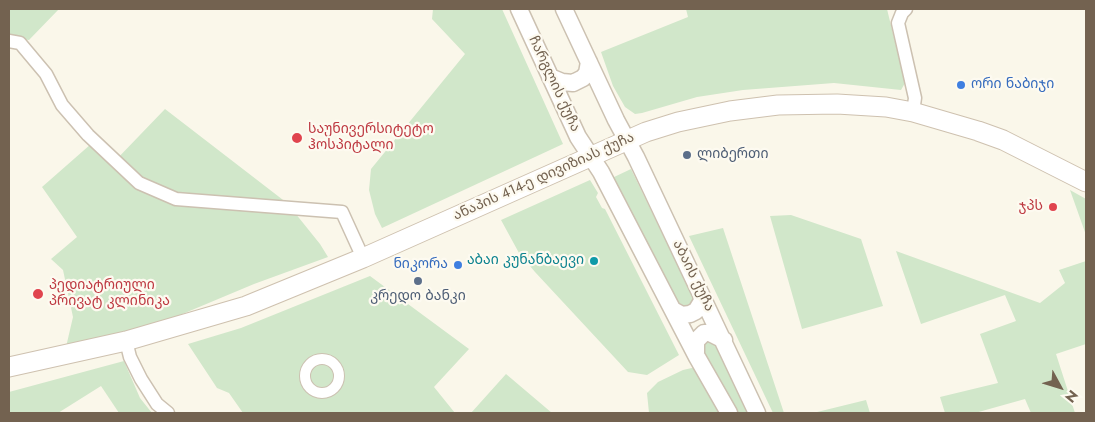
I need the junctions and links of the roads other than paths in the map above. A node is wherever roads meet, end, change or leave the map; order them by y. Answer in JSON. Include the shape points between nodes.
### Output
{"nodes":[{"id":1,"x":519,"y":9,"type":"edge"},
{"id":2,"x":564,"y":9,"type":"edge"},
{"id":3,"x":906,"y":9,"type":"edge"},
{"id":4,"x":9,"y":41,"type":"edge"},
{"id":5,"x":589,"y":62,"type":"junction"},
{"id":6,"x":550,"y":77,"type":"junction"},
{"id":7,"x":913,"y":112,"type":"junction"},
{"id":8,"x":627,"y":141,"type":"junction"},
{"id":9,"x":591,"y":158,"type":"junction"},
{"id":10,"x":1086,"y":182,"type":"edge"},
{"id":11,"x":363,"y":258,"type":"junction"},
{"id":12,"x":702,"y":294,"type":"junction"},
{"id":13,"x":673,"y":310,"type":"junction"},
{"id":14,"x":724,"y":340,"type":"junction"},
{"id":15,"x":126,"y":341,"type":"junction"},
{"id":16,"x":696,"y":353,"type":"junction"},
{"id":17,"x":9,"y":367,"type":"edge"},
{"id":18,"x":168,"y":413,"type":"edge"},
{"id":19,"x":728,"y":413,"type":"edge"},
{"id":20,"x":757,"y":413,"type":"edge"}],
"edges":[{"from":1,"to":6,"type":"street","name":"ჩარგლის ქუჩა"},
{"from":2,"to":5,"type":"street"},
{"from":3,"to":7,"type":"street","via":[[898,23],[915,98]]},
{"from":4,"to":11,"type":"street","via":[[20,43],[46,74],[62,105],[88,135],[139,183],[176,199],[342,212]]},
{"from":5,"to":6,"type":"street","via":[[579,81],[562,82]]},
{"from":5,"to":8,"type":"street"},
{"from":6,"to":9,"type":"street","name":"ჩარგლის ქუჩა"},
{"from":7,"to":8,"type":"main road","name":"ანაპის 414-ე დივიზიას ქუჩა","via":[[837,104],[778,105],[678,122]]},
{"from":7,"to":10,"type":"main road","name":"ანაპის 414-ე დივიზიას ქუჩა","via":[[1003,140]]},
{"from":8,"to":9,"type":"main road","name":"ანაპის 414-ე დივიზიას ქუჩა"},
{"from":8,"to":12,"type":"street","name":"აბაის ქუჩა"},
{"from":9,"to":11,"type":"main road","name":"ანაპის 414-ე დივიზიას ქუჩა"},
{"from":9,"to":13,"type":"street"},
{"from":11,"to":15,"type":"main road","name":"ანაპის 414-ე დივიზიას ქუჩა","via":[[246,306]]},
{"from":12,"to":13,"type":"street","via":[[696,311],[682,314]]},
{"from":12,"to":14,"type":"street","name":"აბაის ქუჩა"},
{"from":13,"to":16,"type":"street"},
{"from":14,"to":16,"type":"street","via":[[710,333],[699,336]]},
{"from":14,"to":20,"type":"street","name":"აბაის ქუჩა"},
{"from":15,"to":17,"type":"main road","name":"ანაპის 414-ე დივიზიას ქუჩა"},
{"from":15,"to":18,"type":"street","via":[[141,380],[157,404]]},
{"from":16,"to":19,"type":"street"}]}
